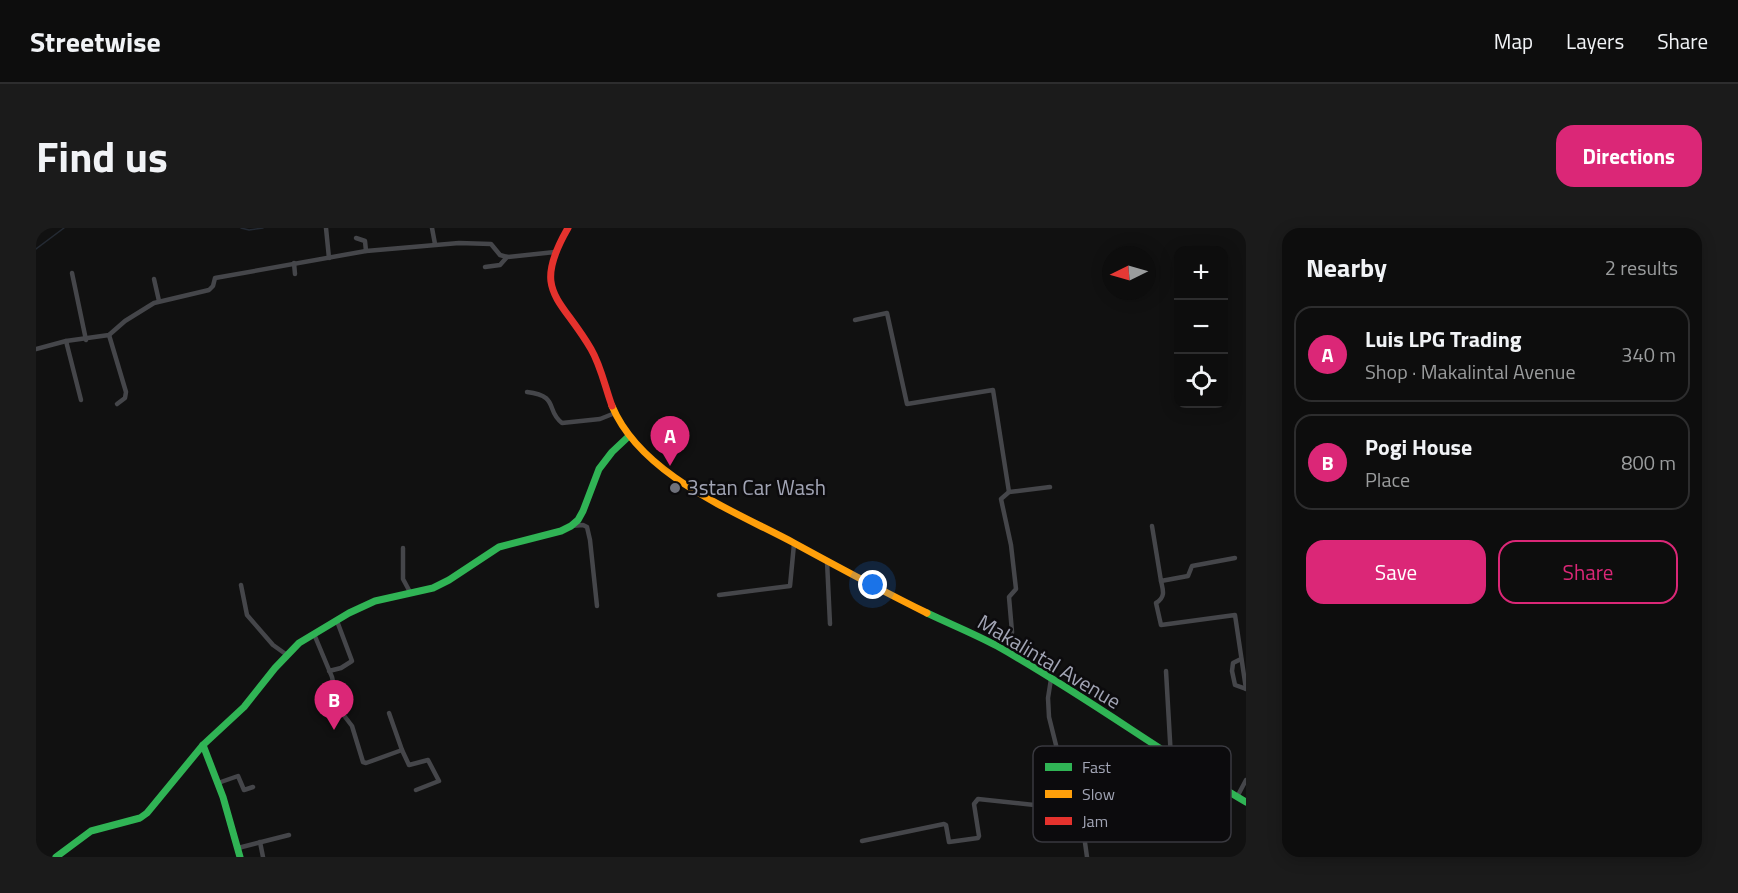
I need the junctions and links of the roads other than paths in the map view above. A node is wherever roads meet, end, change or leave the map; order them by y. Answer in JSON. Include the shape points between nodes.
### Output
{"nodes":[{"id":1,"x":326,"y":228,"type":"edge"},
{"id":2,"x":432,"y":228,"type":"edge"},
{"id":3,"x":568,"y":228,"type":"edge"},
{"id":4,"x":356,"y":238,"type":"dead end"},
{"id":5,"x":435,"y":244,"type":"junction"},
{"id":6,"x":366,"y":250,"type":"junction"},
{"id":7,"x":555,"y":252,"type":"junction"},
{"id":8,"x":507,"y":257,"type":"junction"},
{"id":9,"x":329,"y":258,"type":"junction"},
{"id":10,"x":294,"y":263,"type":"junction"},
{"id":11,"x":485,"y":267,"type":"dead end"},
{"id":12,"x":72,"y":273,"type":"dead end"},
{"id":13,"x":296,"y":274,"type":"dead end"},
{"id":14,"x":154,"y":279,"type":"dead end"},
{"id":15,"x":159,"y":301,"type":"junction"},
{"id":16,"x":855,"y":320,"type":"dead end"},
{"id":17,"x":109,"y":335,"type":"junction"},
{"id":18,"x":86,"y":340,"type":"junction"},
{"id":19,"x":66,"y":341,"type":"junction"},
{"id":20,"x":36,"y":349,"type":"edge"},
{"id":21,"x":527,"y":392,"type":"dead end"},
{"id":22,"x":81,"y":400,"type":"dead end"},
{"id":23,"x":117,"y":404,"type":"dead end"},
{"id":24,"x":615,"y":413,"type":"junction"},
{"id":25,"x":629,"y":436,"type":"junction"},
{"id":26,"x":1050,"y":487,"type":"dead end"},
{"id":27,"x":1009,"y":492,"type":"junction"},
{"id":28,"x":571,"y":526,"type":"junction"},
{"id":29,"x":1152,"y":526,"type":"dead end"},
{"id":30,"x":794,"y":544,"type":"junction"},
{"id":31,"x":403,"y":548,"type":"dead end"},
{"id":32,"x":1235,"y":558,"type":"dead end"},
{"id":33,"x":827,"y":561,"type":"junction"},
{"id":34,"x":1161,"y":581,"type":"junction"},
{"id":35,"x":241,"y":585,"type":"dead end"},
{"id":36,"x":410,"y":592,"type":"junction"},
{"id":37,"x":719,"y":595,"type":"dead end"},
{"id":38,"x":597,"y":606,"type":"dead end"},
{"id":39,"x":338,"y":621,"type":"junction"},
{"id":40,"x":830,"y":624,"type":"dead end"},
{"id":41,"x":314,"y":634,"type":"junction"},
{"id":42,"x":1008,"y":652,"type":"junction"},
{"id":43,"x":287,"y":655,"type":"junction"},
{"id":44,"x":1241,"y":658,"type":"junction"},
{"id":45,"x":1166,"y":670,"type":"dead end"},
{"id":46,"x":329,"y":671,"type":"junction"},
{"id":47,"x":1051,"y":679,"type":"junction"},
{"id":48,"x":1246,"y":689,"type":"edge"},
{"id":49,"x":389,"y":714,"type":"dead end"},
{"id":50,"x":203,"y":746,"type":"junction"},
{"id":51,"x":1056,"y":746,"type":"edge"},
{"id":52,"x":1154,"y":746,"type":"edge"},
{"id":53,"x":1171,"y":746,"type":"edge"},
{"id":54,"x":402,"y":750,"type":"junction"},
{"id":55,"x":1246,"y":780,"type":"edge"},
{"id":56,"x":218,"y":783,"type":"junction"},
{"id":57,"x":253,"y":787,"type":"dead end"},
{"id":58,"x":416,"y":790,"type":"dead end"},
{"id":59,"x":1231,"y":793,"type":"edge"},
{"id":60,"x":1237,"y":797,"type":"junction"},
{"id":61,"x":1246,"y":802,"type":"edge"},
{"id":62,"x":1033,"y":805,"type":"edge"},
{"id":63,"x":289,"y":835,"type":"dead end"},
{"id":64,"x":862,"y":841,"type":"dead end"},
{"id":65,"x":260,"y":842,"type":"junction"},
{"id":66,"x":1085,"y":842,"type":"edge"},
{"id":67,"x":238,"y":848,"type":"junction"},
{"id":68,"x":56,"y":857,"type":"edge"},
{"id":69,"x":240,"y":857,"type":"edge"},
{"id":70,"x":263,"y":857,"type":"edge"},
{"id":71,"x":1087,"y":857,"type":"edge"}],
"edges":[{"from":1,"to":9,"type":"street"},
{"from":2,"to":5,"type":"street"},
{"from":3,"to":7,"type":"main road","name":"Makalintal Avenue"},
{"from":4,"to":6,"type":"street","via":[[365,241]]},
{"from":5,"to":6,"type":"street"},
{"from":5,"to":8,"type":"street","via":[[487,243]]},
{"from":6,"to":9,"type":"street"},
{"from":7,"to":8,"type":"street"},
{"from":7,"to":24,"type":"main road","name":"Makalintal Avenue","via":[[550,281],[563,310],[591,350]]},
{"from":8,"to":11,"type":"street","via":[[500,265]]},
{"from":9,"to":10,"type":"street"},
{"from":10,"to":13,"type":"street"},
{"from":10,"to":15,"type":"street","via":[[215,278],[208,291]]},
{"from":12,"to":18,"type":"street"},
{"from":14,"to":15,"type":"street"},
{"from":15,"to":17,"type":"street"},
{"from":16,"to":27,"type":"street","via":[[886,313],[907,404],[993,390]]},
{"from":17,"to":18,"type":"street"},
{"from":17,"to":23,"type":"street","via":[[126,392]]},
{"from":18,"to":19,"type":"street"},
{"from":19,"to":20,"type":"street"},
{"from":19,"to":22,"type":"street"},
{"from":21,"to":24,"type":"street","via":[[543,395],[550,401],[562,423],[600,419]]},
{"from":24,"to":25,"type":"main road","name":"Makalintal Avenue"},
{"from":25,"to":28,"type":"main road","via":[[599,469],[583,511]]},
{"from":25,"to":30,"type":"main road","name":"Makalintal Avenue","via":[[688,485]]},
{"from":26,"to":27,"type":"street"},
{"from":27,"to":42,"type":"street","via":[[1001,499],[1016,589],[1009,597],[1012,632]]},
{"from":28,"to":36,"type":"main road","via":[[499,547],[449,580]]},
{"from":28,"to":38,"type":"street","via":[[587,527]]},
{"from":29,"to":34,"type":"street"},
{"from":30,"to":33,"type":"main road","name":"Makalintal Avenue"},
{"from":30,"to":37,"type":"street","via":[[790,586]]},
{"from":31,"to":36,"type":"street","via":[[402,571]]},
{"from":32,"to":34,"type":"street","via":[[1192,566],[1188,576]]},
{"from":33,"to":40,"type":"street"},
{"from":33,"to":42,"type":"main road","name":"Makalintal Avenue"},
{"from":34,"to":44,"type":"street","via":[[1163,595],[1156,603],[1161,625],[1234,615]]},
{"from":35,"to":43,"type":"street","via":[[247,615]]},
{"from":36,"to":39,"type":"main road","via":[[375,601]]},
{"from":39,"to":41,"type":"main road"},
{"from":39,"to":46,"type":"street","via":[[352,661]]},
{"from":41,"to":43,"type":"main road"},
{"from":41,"to":46,"type":"street"},
{"from":42,"to":47,"type":"main road","name":"Makalintal Avenue"},
{"from":43,"to":50,"type":"main road","via":[[244,707]]},
{"from":44,"to":48,"type":"street"},
{"from":44,"to":48,"type":"street","via":[[1233,663],[1232,671],[1235,685]]},
{"from":45,"to":53,"type":"street"},
{"from":46,"to":54,"type":"street","via":[[338,706],[352,726],[363,762]]},
{"from":47,"to":51,"type":"street","via":[[1049,717]]},
{"from":47,"to":52,"type":"main road","name":"Makalintal Avenue"},
{"from":49,"to":54,"type":"street"},
{"from":50,"to":56,"type":"main road"},
{"from":50,"to":68,"type":"main road","via":[[147,813],[91,831]]},
{"from":54,"to":58,"type":"street","via":[[409,765],[428,760],[439,779]]},
{"from":55,"to":60,"type":"street"},
{"from":56,"to":57,"type":"street","via":[[238,776],[244,790]]},
{"from":56,"to":67,"type":"main road"},
{"from":59,"to":60,"type":"main road","name":"Makalintal Avenue"},
{"from":60,"to":61,"type":"main road","name":"Makalintal Avenue"},
{"from":62,"to":64,"type":"street","via":[[978,800],[974,804],[978,838],[949,842],[944,824]]},
{"from":63,"to":65,"type":"street"},
{"from":65,"to":67,"type":"street"},
{"from":65,"to":70,"type":"street"},
{"from":66,"to":71,"type":"street"},
{"from":67,"to":69,"type":"main road"}]}
